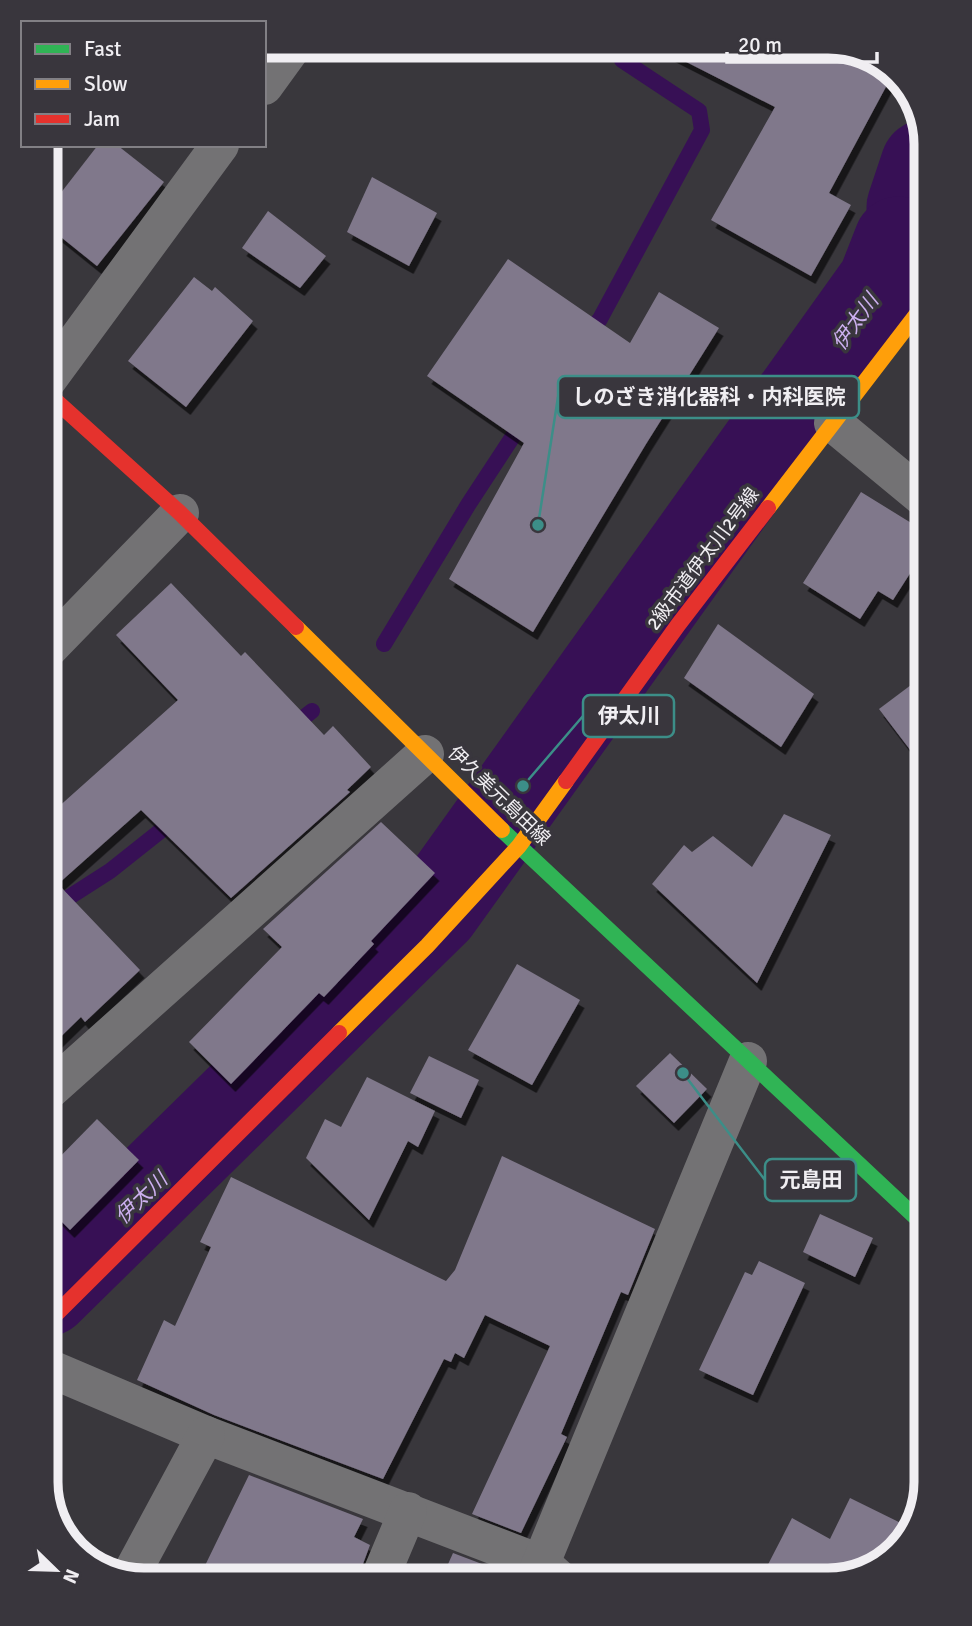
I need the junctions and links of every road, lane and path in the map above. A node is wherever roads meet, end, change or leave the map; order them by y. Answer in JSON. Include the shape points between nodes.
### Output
{"nodes":[{"id":1,"x":284,"y":58,"type":"edge"},
{"id":2,"x":266,"y":83,"type":"edge"},
{"id":3,"x":219,"y":147,"type":"edge"},
{"id":4,"x":914,"y":318,"type":"edge"},
{"id":5,"x":58,"y":366,"type":"edge"},
{"id":6,"x":58,"y":403,"type":"edge"},
{"id":7,"x":833,"y":423,"type":"junction"},
{"id":8,"x":914,"y":490,"type":"edge"},
{"id":9,"x":180,"y":513,"type":"junction"},
{"id":10,"x":58,"y":639,"type":"edge"},
{"id":11,"x":425,"y":754,"type":"junction"},
{"id":12,"x":519,"y":846,"type":"junction"},
{"id":13,"x":748,"y":1061,"type":"junction"},
{"id":14,"x":58,"y":1082,"type":"edge"},
{"id":15,"x":914,"y":1216,"type":"edge"},
{"id":16,"x":58,"y":1312,"type":"edge"},
{"id":17,"x":58,"y":1372,"type":"edge"},
{"id":18,"x":206,"y":1436,"type":"junction"},
{"id":19,"x":408,"y":1511,"type":"junction"},
{"id":20,"x":134,"y":1568,"type":"edge"},
{"id":21,"x":384,"y":1568,"type":"edge"},
{"id":22,"x":531,"y":1568,"type":"edge"},
{"id":23,"x":549,"y":1568,"type":"edge"}],
"edges":[{"from":1,"to":2,"type":"street"},
{"from":3,"to":5,"type":"street"},
{"from":4,"to":7,"type":"street","name":"2級市道伊太川2号線"},
{"from":6,"to":9,"type":"street","name":"伊久美元島田線"},
{"from":7,"to":8,"type":"street"},
{"from":7,"to":12,"type":"street","name":"2級市道伊太川2号線","via":[[678,625]]},
{"from":9,"to":10,"type":"street"},
{"from":9,"to":11,"type":"street","name":"伊久美元島田線"},
{"from":11,"to":12,"type":"street","name":"伊久美元島田線"},
{"from":11,"to":14,"type":"street"},
{"from":12,"to":13,"type":"street","name":"伊久美元島田線"},
{"from":12,"to":16,"type":"street","name":"2級市道伊太川2号線","via":[[417,955]]},
{"from":13,"to":15,"type":"street","name":"伊久美元島田線"},
{"from":13,"to":23,"type":"street"},
{"from":17,"to":18,"type":"street"},
{"from":18,"to":19,"type":"street"},
{"from":18,"to":20,"type":"street"},
{"from":19,"to":21,"type":"street"},
{"from":19,"to":22,"type":"street"}]}
